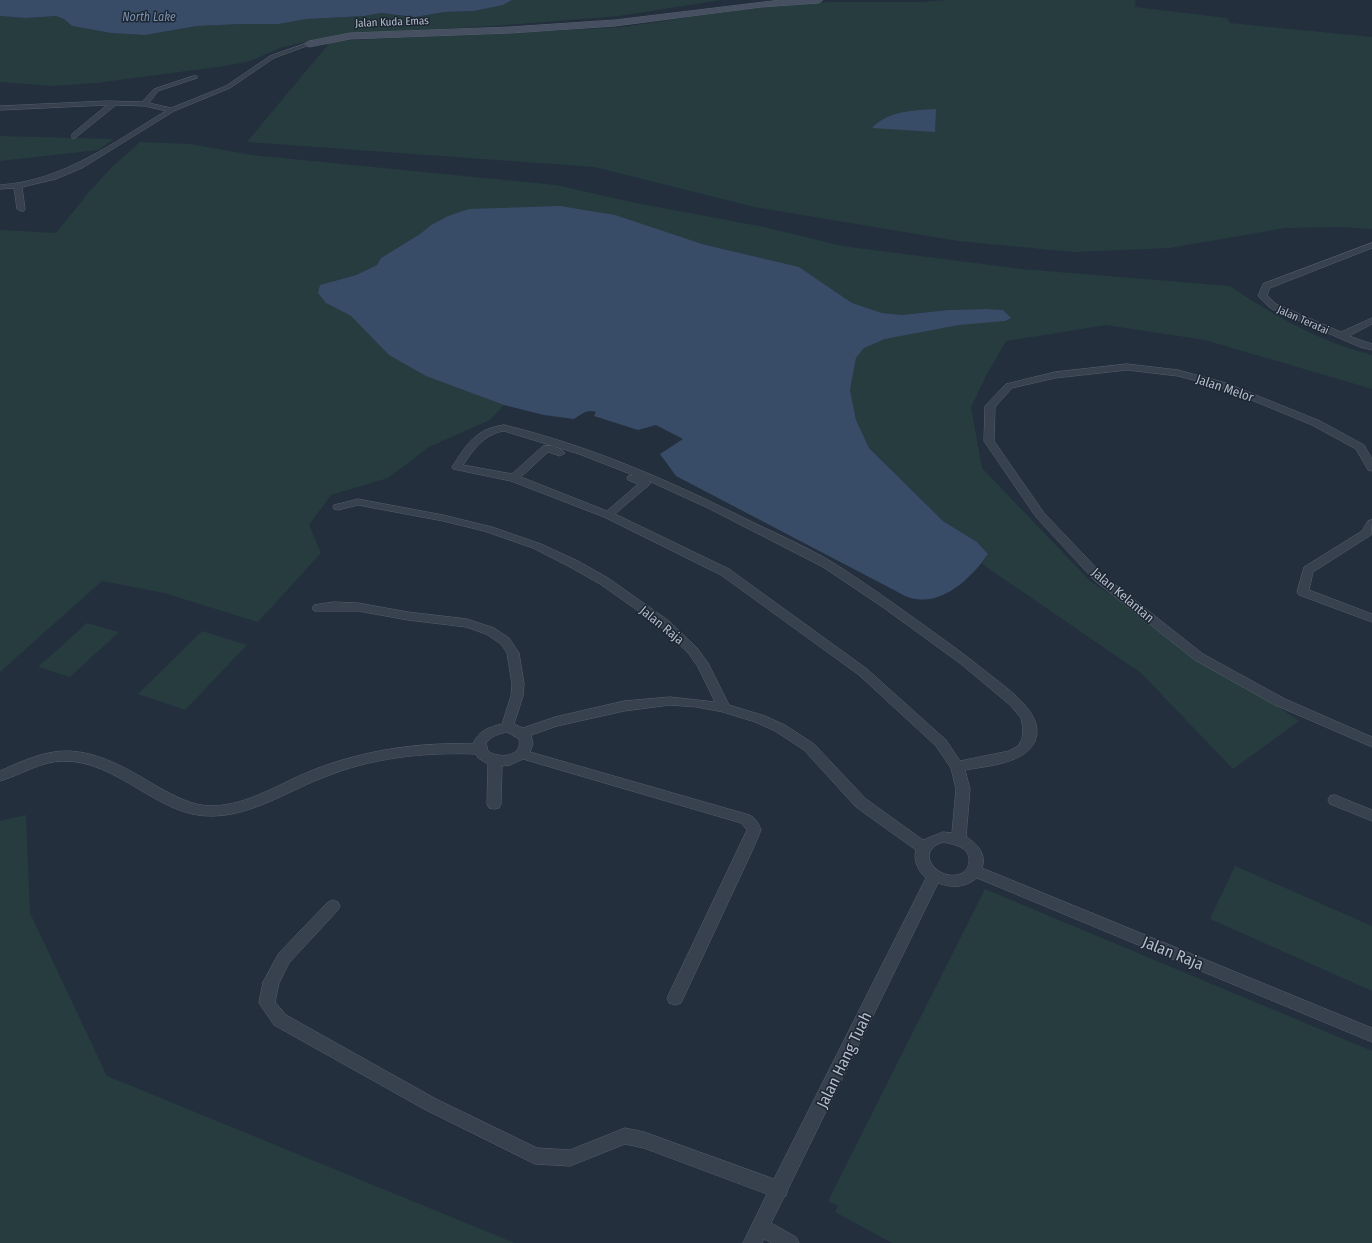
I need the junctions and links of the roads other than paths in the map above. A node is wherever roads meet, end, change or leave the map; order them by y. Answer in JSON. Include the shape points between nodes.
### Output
{"nodes":[{"id":1,"x":819,"y":0,"type":"edge"},
{"id":2,"x":309,"y":44,"type":"joint"},
{"id":3,"x":195,"y":77,"type":"dead end"},
{"id":4,"x":114,"y":103,"type":"junction"},
{"id":5,"x":143,"y":104,"type":"junction"},
{"id":6,"x":0,"y":108,"type":"edge"},
{"id":7,"x":172,"y":110,"type":"junction"},
{"id":8,"x":75,"y":136,"type":"dead end"},
{"id":9,"x":18,"y":186,"type":"junction"},
{"id":10,"x":0,"y":187,"type":"edge"},
{"id":11,"x":21,"y":209,"type":"dead end"},
{"id":12,"x":1372,"y":246,"type":"edge"},
{"id":13,"x":1372,"y":321,"type":"edge"},
{"id":14,"x":1341,"y":336,"type":"junction"},
{"id":15,"x":1372,"y":347,"type":"edge"},
{"id":16,"x":1055,"y":374,"type":"joint"},
{"id":17,"x":1372,"y":468,"type":"edge"},
{"id":18,"x":514,"y":478,"type":"junction"},
{"id":19,"x":338,"y":506,"type":"dead end"},
{"id":20,"x":608,"y":515,"type":"junction"},
{"id":21,"x":1370,"y":530,"type":"edge"},
{"id":22,"x":318,"y":608,"type":"dead end"},
{"id":23,"x":1372,"y":618,"type":"edge"},
{"id":24,"x":724,"y":708,"type":"junction"},
{"id":25,"x":507,"y":727,"type":"junction"},
{"id":26,"x":522,"y":733,"type":"junction"},
{"id":27,"x":1372,"y":742,"type":"edge"},
{"id":28,"x":480,"y":749,"type":"junction"},
{"id":29,"x":521,"y":754,"type":"junction"},
{"id":30,"x":495,"y":761,"type":"junction"},
{"id":31,"x":957,"y":767,"type":"junction"},
{"id":32,"x":0,"y":776,"type":"edge"},
{"id":33,"x":1335,"y":800,"type":"dead end"},
{"id":34,"x":494,"y":804,"type":"dead end"},
{"id":35,"x":1372,"y":816,"type":"edge"},
{"id":36,"x":959,"y":840,"type":"junction"},
{"id":37,"x":924,"y":847,"type":"junction"},
{"id":38,"x":975,"y":871,"type":"junction"},
{"id":39,"x":934,"y":876,"type":"junction"},
{"id":40,"x":333,"y":906,"type":"dead end"},
{"id":41,"x":675,"y":998,"type":"dead end"},
{"id":42,"x":1372,"y":1035,"type":"edge"},
{"id":43,"x":780,"y":1190,"type":"junction"},
{"id":44,"x":760,"y":1227,"type":"junction"},
{"id":45,"x":752,"y":1243,"type":"edge"},
{"id":46,"x":790,"y":1243,"type":"edge"}],
"edges":[{"from":1,"to":2,"type":"street","name":"Jalan Kuda Emas","via":[[761,4],[614,23],[350,36]]},
{"from":2,"to":7,"type":"street","name":"Jalan Kuda Emas","via":[[272,57],[228,87]]},
{"from":3,"to":5,"type":"street","via":[[156,90]]},
{"from":4,"to":5,"type":"street"},
{"from":4,"to":6,"type":"street","via":[[33,109]]},
{"from":4,"to":8,"type":"street"},
{"from":5,"to":7,"type":"street"},
{"from":7,"to":9,"type":"street","name":"Jalan Kuda Emas","via":[[79,166],[53,177]]},
{"from":9,"to":10,"type":"street","name":"Jalan Kuda Emas"},
{"from":9,"to":11,"type":"street"},
{"from":12,"to":14,"type":"street","name":"Jalan Teratai","via":[[1266,286],[1262,296],[1273,306]]},
{"from":13,"to":14,"type":"street","name":"Jalan Teratai"},
{"from":14,"to":15,"type":"street"},
{"from":16,"to":17,"type":"street","name":"Jalan Melor","via":[[1127,366],[1178,373],[1223,385],[1316,423],[1360,446]]},
{"from":16,"to":27,"type":"street","name":"Jalan Kelantan","via":[[1009,386],[990,406],[989,440],[1040,515],[1099,578],[1199,657],[1280,702]]},
{"from":18,"to":20,"type":"street"},
{"from":18,"to":20,"type":"street","via":[[547,448],[645,483]]},
{"from":18,"to":31,"type":"street","via":[[457,467],[484,433],[494,428],[504,428],[583,452],[663,483],[827,564],[965,661],[1015,702],[1027,717],[1030,728],[1029,740],[1023,749],[1013,755]]},
{"from":19,"to":24,"type":"street","name":"Jalan Raja","via":[[358,502],[444,518],[488,529],[574,564],[604,581],[664,624],[693,651],[704,666]]},
{"from":20,"to":31,"type":"street","via":[[725,572],[864,672],[941,743]]},
{"from":21,"to":23,"type":"street","via":[[1308,570],[1303,592]]},
{"from":22,"to":25,"type":"street","via":[[358,606],[408,616],[467,623],[490,631],[505,641],[513,653],[517,696]]},
{"from":24,"to":26,"type":"street","via":[[670,701],[624,706],[555,722]]},
{"from":24,"to":37,"type":"street","via":[[780,728],[809,747],[861,803]]},
{"from":25,"to":26,"type":"street"},
{"from":25,"to":28,"type":"street","via":[[494,729],[482,737]]},
{"from":26,"to":29,"type":"street","via":[[526,743]]},
{"from":28,"to":30,"type":"street","via":[[488,759]]},
{"from":28,"to":32,"type":"street","via":[[415,750],[366,759],[330,769],[238,807],[211,811],[181,806],[147,786],[88,758],[62,756],[32,763]]},
{"from":29,"to":30,"type":"street","via":[[509,760]]},
{"from":29,"to":41,"type":"street","via":[[746,819],[752,824],[754,830],[746,849]]},
{"from":30,"to":34,"type":"street"},
{"from":31,"to":36,"type":"street","via":[[963,789]]},
{"from":33,"to":35,"type":"street"},
{"from":36,"to":37,"type":"street","via":[[942,837]]},
{"from":36,"to":38,"type":"street","via":[[973,850],[977,864]]},
{"from":37,"to":39,"type":"street","via":[[922,862],[926,870]]},
{"from":38,"to":39,"type":"street","via":[[970,877],[962,880],[943,880]]},
{"from":38,"to":42,"type":"street","name":"Jalan Raja"},
{"from":39,"to":43,"type":"street","name":"Jalan Hang Tuah"},
{"from":40,"to":43,"type":"street","via":[[284,958],[271,982],[267,1003],[280,1020],[430,1104],[535,1156],[570,1158],[625,1136],[644,1140]]},
{"from":43,"to":44,"type":"street","name":"Jalan Hang Tuah"},
{"from":44,"to":45,"type":"street","name":"Jalan Hang Tuah"},
{"from":44,"to":46,"type":"street"}]}
